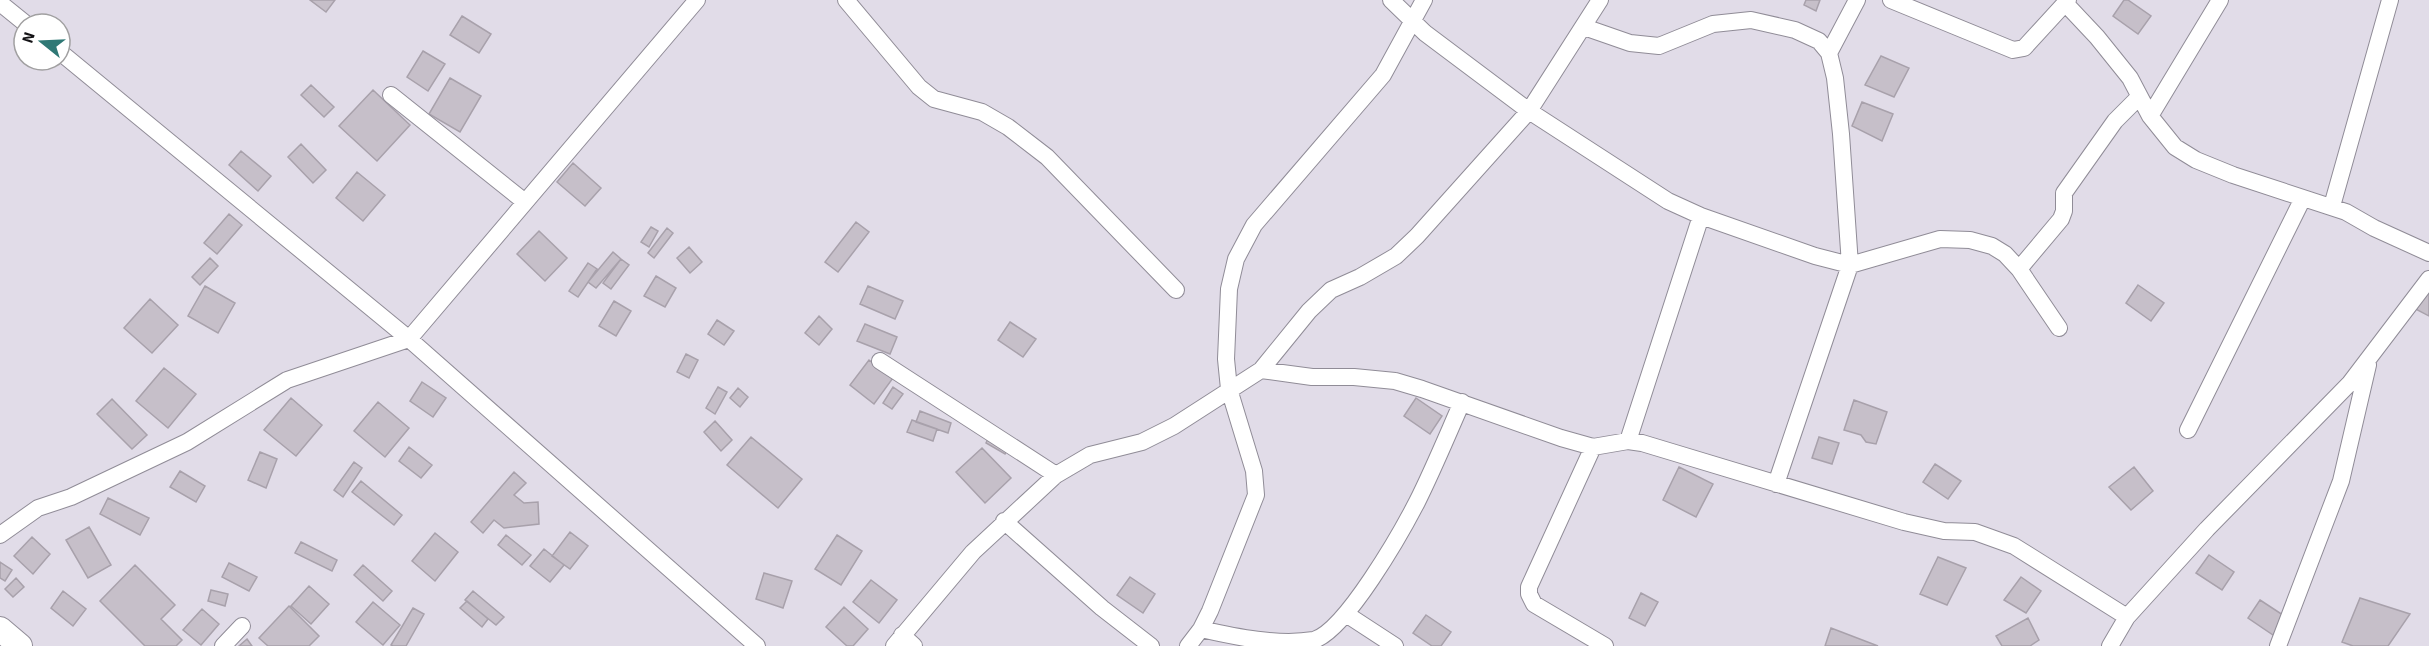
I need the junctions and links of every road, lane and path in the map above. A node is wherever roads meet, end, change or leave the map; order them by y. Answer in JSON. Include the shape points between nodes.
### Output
{"nodes":[{"id":1,"x":697,"y":0,"type":"edge"},
{"id":2,"x":846,"y":0,"type":"edge"},
{"id":3,"x":1391,"y":0,"type":"edge"},
{"id":4,"x":1424,"y":0,"type":"edge"},
{"id":5,"x":1600,"y":0,"type":"edge"},
{"id":6,"x":1857,"y":0,"type":"edge"},
{"id":7,"x":1891,"y":0,"type":"edge"},
{"id":8,"x":2220,"y":0,"type":"edge"},
{"id":9,"x":2390,"y":0,"type":"edge"},
{"id":10,"x":1,"y":2,"type":"edge"},
{"id":11,"x":2067,"y":2,"type":"edge"},
{"id":12,"x":12,"y":12,"type":"edge"},
{"id":13,"x":1414,"y":22,"type":"junction"},
{"id":14,"x":1584,"y":27,"type":"junction"},
{"id":15,"x":1829,"y":53,"type":"junction"},
{"id":16,"x":72,"y":62,"type":"edge"},
{"id":17,"x":391,"y":95,"type":"dead end"},
{"id":18,"x":2139,"y":97,"type":"junction"},
{"id":19,"x":1530,"y":111,"type":"junction"},
{"id":20,"x":2150,"y":116,"type":"junction"},
{"id":21,"x":2303,"y":198,"type":"junction"},
{"id":22,"x":525,"y":202,"type":"junction"},
{"id":23,"x":2332,"y":206,"type":"junction"},
{"id":24,"x":1701,"y":216,"type":"junction"},
{"id":25,"x":2429,"y":253,"type":"edge"},
{"id":26,"x":1850,"y":265,"type":"junction"},
{"id":27,"x":2019,"y":269,"type":"junction"},
{"id":28,"x":2429,"y":279,"type":"edge"},
{"id":29,"x":1176,"y":290,"type":"dead end"},
{"id":30,"x":2059,"y":328,"type":"dead end"},
{"id":31,"x":409,"y":339,"type":"junction"},
{"id":32,"x":880,"y":361,"type":"dead end"},
{"id":33,"x":2368,"y":362,"type":"junction"},
{"id":34,"x":1261,"y":370,"type":"junction"},
{"id":35,"x":1229,"y":389,"type":"junction"},
{"id":36,"x":1462,"y":402,"type":"junction"},
{"id":37,"x":2188,"y":430,"type":"dead end"},
{"id":38,"x":1628,"y":441,"type":"junction"},
{"id":39,"x":1593,"y":447,"type":"junction"},
{"id":40,"x":1056,"y":475,"type":"junction"},
{"id":41,"x":1776,"y":484,"type":"junction"},
{"id":42,"x":1004,"y":521,"type":"junction"},
{"id":43,"x":0,"y":535,"type":"edge"},
{"id":44,"x":1346,"y":614,"type":"junction"},
{"id":45,"x":2127,"y":617,"type":"junction"},
{"id":46,"x":242,"y":626,"type":"dead end"},
{"id":47,"x":0,"y":629,"type":"edge"},
{"id":48,"x":1201,"y":629,"type":"junction"},
{"id":49,"x":903,"y":642,"type":"edge"},
{"id":50,"x":1316,"y":643,"type":"edge"},
{"id":51,"x":20,"y":646,"type":"edge"},
{"id":52,"x":223,"y":646,"type":"edge"},
{"id":53,"x":757,"y":646,"type":"edge"},
{"id":54,"x":1151,"y":646,"type":"edge"},
{"id":55,"x":1188,"y":646,"type":"edge"},
{"id":56,"x":1395,"y":646,"type":"edge"},
{"id":57,"x":1605,"y":646,"type":"edge"},
{"id":58,"x":2110,"y":646,"type":"edge"},
{"id":59,"x":2278,"y":646,"type":"edge"}],
"edges":[{"from":1,"to":22,"type":"street"},
{"from":2,"to":29,"type":"street","via":[[919,87],[934,99],[982,112],[1008,127],[1047,158]]},
{"from":3,"to":13,"type":"street"},
{"from":4,"to":13,"type":"street"},
{"from":5,"to":14,"type":"street"},
{"from":6,"to":15,"type":"street"},
{"from":7,"to":11,"type":"street","via":[[2013,50],[2024,48]]},
{"from":8,"to":20,"type":"street"},
{"from":9,"to":23,"type":"street"},
{"from":10,"to":12,"type":"street"},
{"from":11,"to":18,"type":"street","via":[[2130,78]]},
{"from":13,"to":19,"type":"street"},
{"from":13,"to":35,"type":"street","via":[[1383,75],[1254,225],[1236,259],[1229,289]]},
{"from":14,"to":15,"type":"street","via":[[1630,43],[1659,46],[1713,24],[1751,20],[1796,30],[1819,41]]},
{"from":14,"to":19,"type":"street"},
{"from":15,"to":26,"type":"street","via":[[1842,134]]},
{"from":16,"to":31,"type":"street"},
{"from":17,"to":22,"type":"street"},
{"from":18,"to":20,"type":"street"},
{"from":18,"to":27,"type":"street","via":[[2115,121],[2064,193],[2061,219]]},
{"from":19,"to":24,"type":"street","via":[[1668,201]]},
{"from":19,"to":34,"type":"street","via":[[1396,256],[1331,290]]},
{"from":20,"to":21,"type":"street","via":[[2175,147],[2196,160]]},
{"from":21,"to":23,"type":"street"},
{"from":21,"to":37,"type":"street"},
{"from":22,"to":31,"type":"street"},
{"from":23,"to":25,"type":"street"},
{"from":24,"to":26,"type":"street"},
{"from":24,"to":38,"type":"street"},
{"from":26,"to":27,"type":"street","via":[[1940,239],[1992,246]]},
{"from":26,"to":41,"type":"street"},
{"from":27,"to":30,"type":"street"},
{"from":28,"to":33,"type":"street"},
{"from":31,"to":43,"type":"street","via":[[287,380],[187,442],[71,497],[38,508]]},
{"from":31,"to":53,"type":"street"},
{"from":32,"to":40,"type":"street"},
{"from":33,"to":45,"type":"street","via":[[2206,529]]},
{"from":33,"to":59,"type":"street","via":[[2342,481]]},
{"from":34,"to":35,"type":"street"},
{"from":34,"to":36,"type":"street","via":[[1395,381]]},
{"from":35,"to":40,"type":"street","via":[[1142,442],[1090,455]]},
{"from":35,"to":48,"type":"street","via":[[1254,471],[1256,495]]},
{"from":36,"to":39,"type":"street"},
{"from":36,"to":44,"type":"street","via":[[1416,503]]},
{"from":38,"to":39,"type":"street"},
{"from":38,"to":41,"type":"street"},
{"from":39,"to":57,"type":"street","via":[[1529,594],[1534,604]]},
{"from":40,"to":42,"type":"street"},
{"from":41,"to":45,"type":"street","via":[[1904,522],[1944,531],[1975,532],[2014,546]]},
{"from":42,"to":49,"type":"street","via":[[973,552]]},
{"from":42,"to":54,"type":"street"},
{"from":44,"to":50,"type":"street"},
{"from":44,"to":56,"type":"street"},
{"from":45,"to":58,"type":"street"},
{"from":46,"to":52,"type":"street"},
{"from":47,"to":51,"type":"street"},
{"from":48,"to":50,"type":"street","via":[[1279,645]]},
{"from":48,"to":55,"type":"street"}]}
